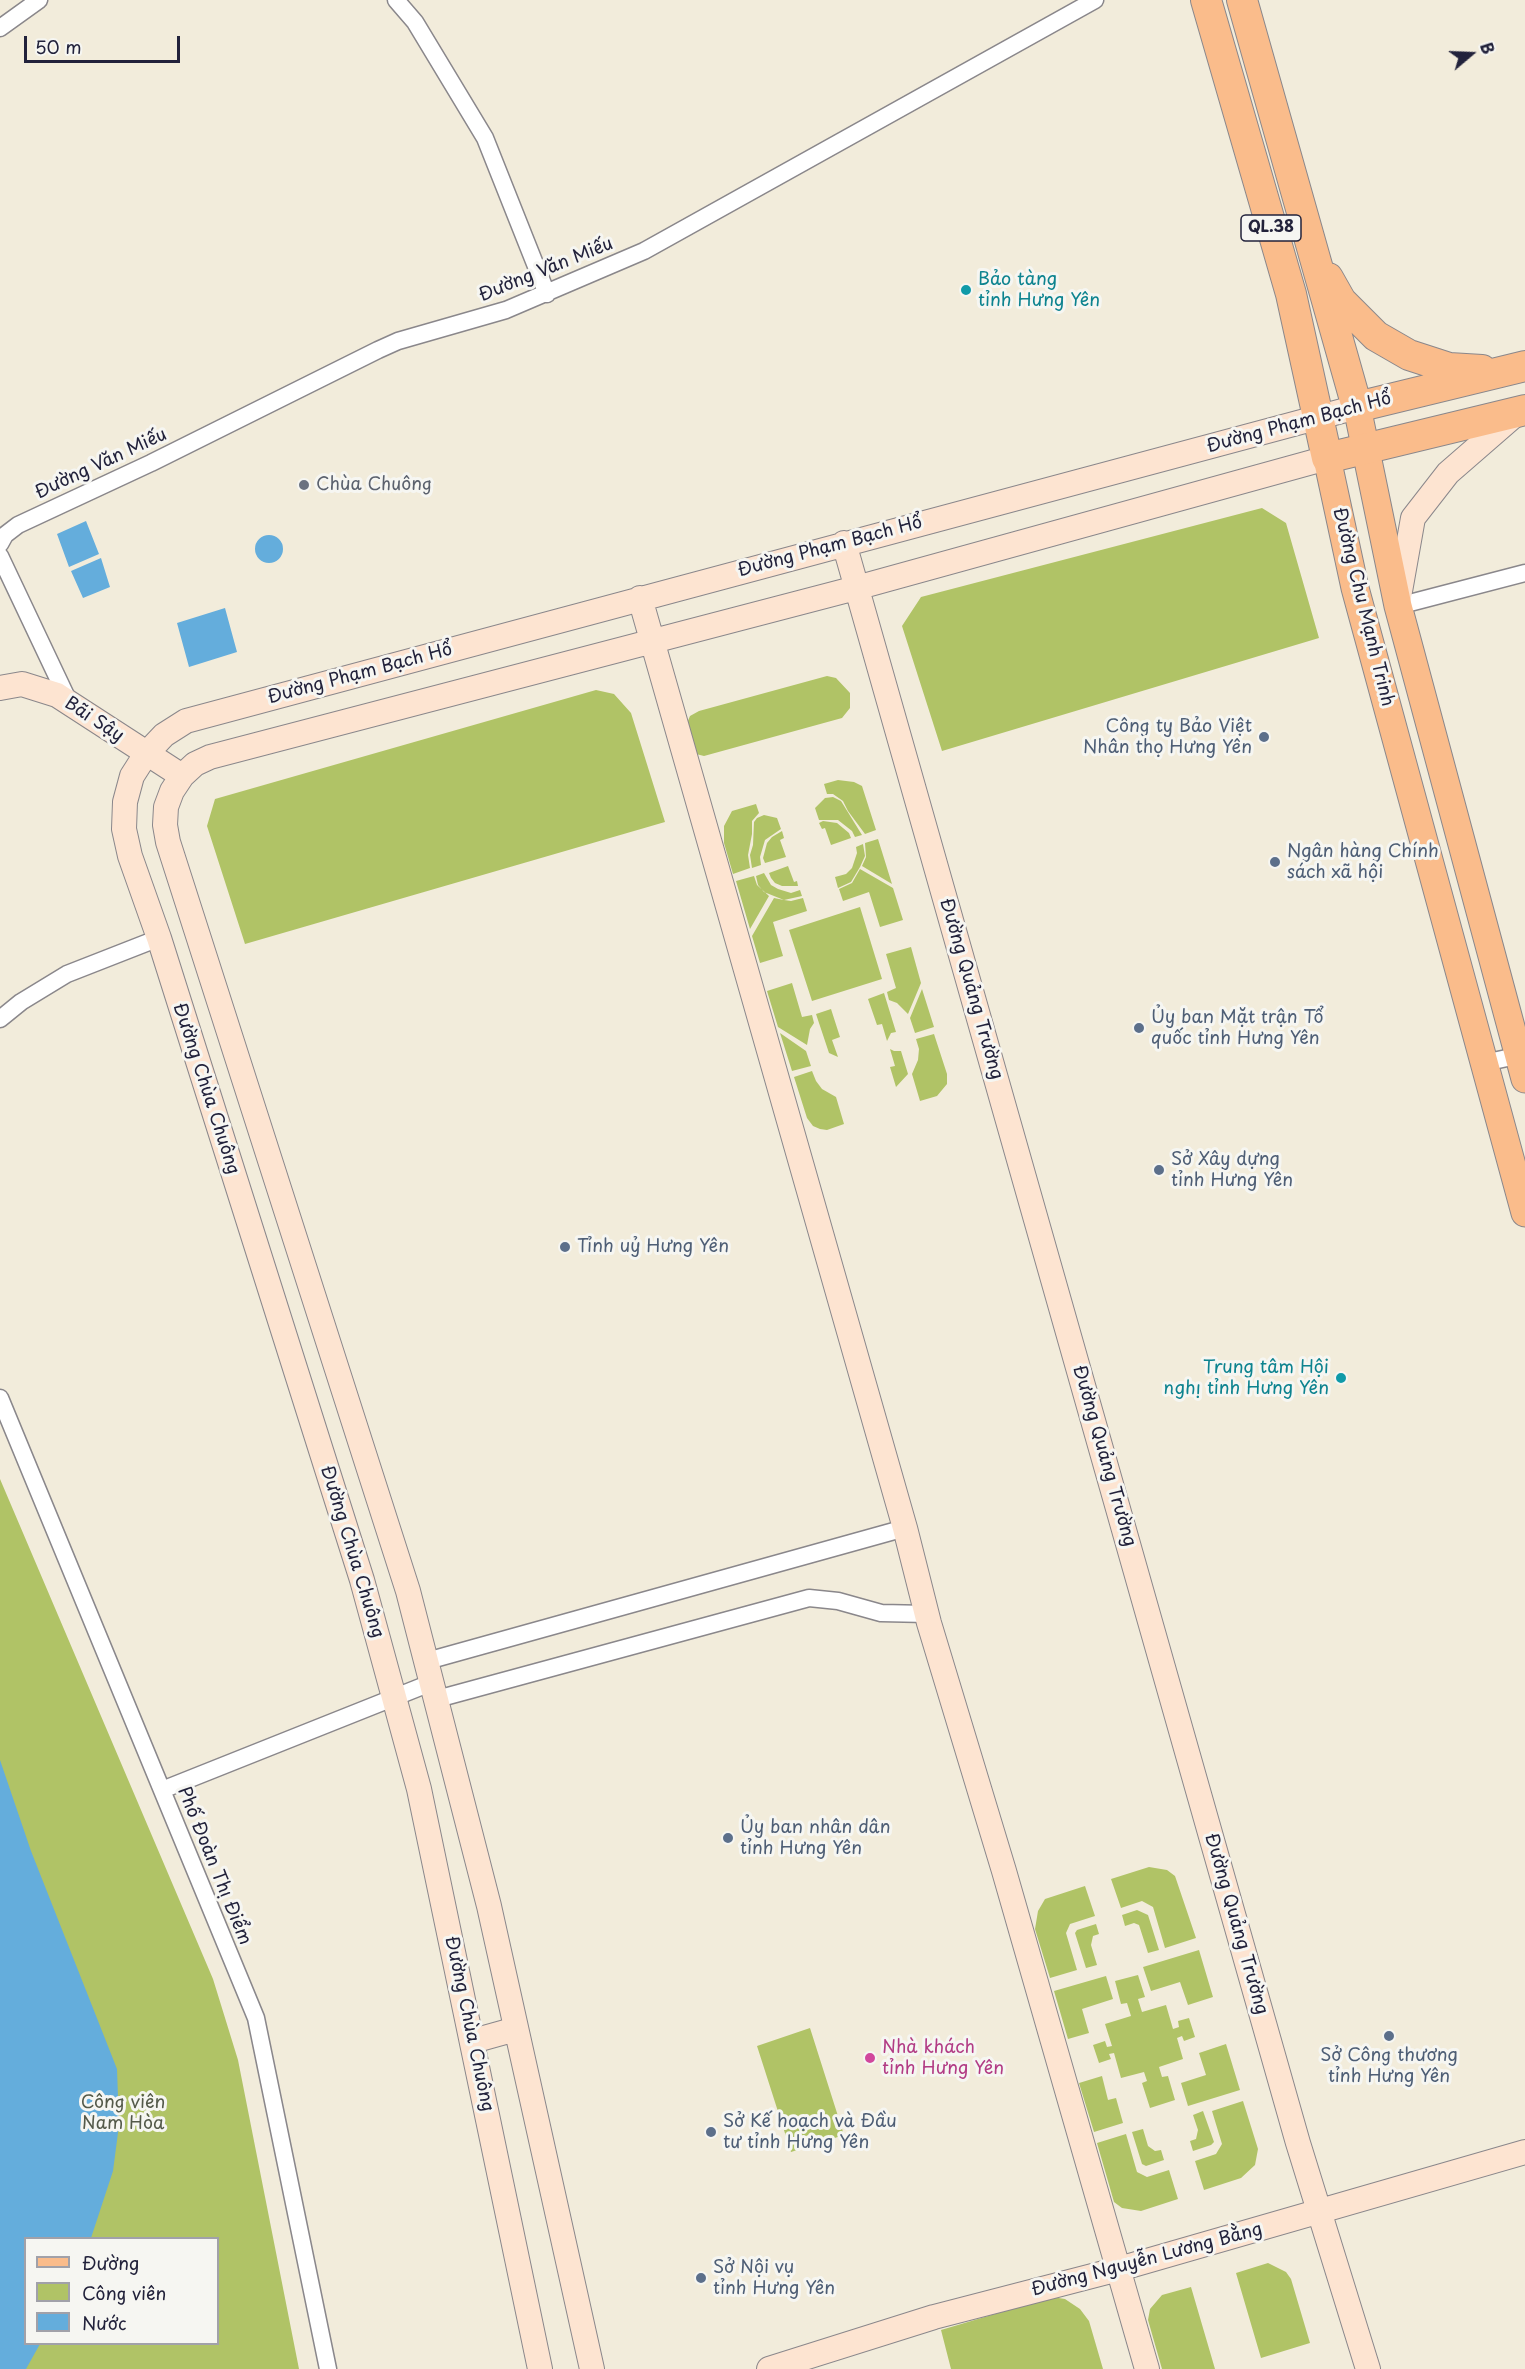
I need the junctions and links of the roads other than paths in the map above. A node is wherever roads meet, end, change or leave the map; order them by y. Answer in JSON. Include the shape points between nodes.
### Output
{"nodes":[{"id":1,"x":39,"y":0,"type":"edge"},
{"id":2,"x":396,"y":0,"type":"edge"},
{"id":3,"x":1095,"y":0,"type":"edge"},
{"id":4,"x":1206,"y":0,"type":"edge"},
{"id":5,"x":1242,"y":0,"type":"edge"},
{"id":6,"x":0,"y":28,"type":"edge"},
{"id":7,"x":1310,"y":244,"type":"junction"},
{"id":8,"x":548,"y":294,"type":"junction"},
{"id":9,"x":1515,"y":368,"type":"edge"},
{"id":10,"x":1356,"y":407,"type":"junction"},
{"id":11,"x":1522,"y":411,"type":"edge"},
{"id":12,"x":1320,"y":417,"type":"junction"},
{"id":13,"x":1366,"y":447,"type":"junction"},
{"id":14,"x":1327,"y":458,"type":"junction"},
{"id":15,"x":844,"y":543,"type":"junction"},
{"id":16,"x":0,"y":544,"type":"edge"},
{"id":17,"x":0,"y":556,"type":"edge"},
{"id":18,"x":1525,"y":573,"type":"edge"},
{"id":19,"x":856,"y":588,"type":"junction"},
{"id":20,"x":640,"y":598,"type":"junction"},
{"id":21,"x":1398,"y":606,"type":"junction"},
{"id":22,"x":651,"y":641,"type":"junction"},
{"id":23,"x":0,"y":688,"type":"edge"},
{"id":24,"x":71,"y":704,"type":"junction"},
{"id":25,"x":146,"y":754,"type":"junction"},
{"id":26,"x":182,"y":776,"type":"junction"},
{"id":27,"x":159,"y":938,"type":"junction"},
{"id":28,"x":0,"y":1019,"type":"edge"},
{"id":29,"x":1484,"y":1063,"type":"junction"},
{"id":30,"x":1523,"y":1063,"type":"edge"},
{"id":31,"x":1525,"y":1213,"type":"edge"},
{"id":32,"x":329,"y":1342,"type":"junction"},
{"id":33,"x":290,"y":1355,"type":"junction"},
{"id":34,"x":0,"y":1398,"type":"edge"},
{"id":35,"x":905,"y":1528,"type":"junction"},
{"id":36,"x":927,"y":1614,"type":"junction"},
{"id":37,"x":432,"y":1681,"type":"junction"},
{"id":38,"x":394,"y":1697,"type":"junction"},
{"id":39,"x":162,"y":1790,"type":"junction"},
{"id":40,"x":516,"y":2029,"type":"junction"},
{"id":41,"x":473,"y":2041,"type":"junction"},
{"id":42,"x":1525,"y":2152,"type":"edge"},
{"id":43,"x":1320,"y":2213,"type":"junction"},
{"id":44,"x":1119,"y":2269,"type":"junction"},
{"id":45,"x":328,"y":2369,"type":"edge"},
{"id":46,"x":540,"y":2369,"type":"edge"},
{"id":47,"x":592,"y":2369,"type":"edge"},
{"id":48,"x":769,"y":2369,"type":"edge"},
{"id":49,"x":1147,"y":2369,"type":"edge"},
{"id":50,"x":1368,"y":2369,"type":"edge"}],
"edges":[{"from":1,"to":6,"type":"street"},
{"from":2,"to":8,"type":"street","via":[[415,22],[485,138]]},
{"from":3,"to":8,"type":"street","name":"Đường Văn Miếu","via":[[644,250]]},
{"from":4,"to":12,"type":"highway","name":"Đường Chu Mạnh Trinh","number":"QL.38","via":[[1291,294]]},
{"from":5,"to":7,"type":"highway","name":"Đường Chu Mạnh Trinh","number":"QL.38"},
{"from":7,"to":9,"type":"highway","via":[[1341,301],[1376,336],[1409,355],[1449,368]]},
{"from":7,"to":10,"type":"highway","name":"Đường Chu Mạnh Trinh","number":"QL.38"},
{"from":8,"to":16,"type":"street","name":"Đường Văn Miếu","via":[[378,350],[18,525]]},
{"from":9,"to":10,"type":"highway","name":"Đường Phạm Bạch Hổ"},
{"from":10,"to":12,"type":"main road","name":"Đường Phạm Bạch Hổ"},
{"from":10,"to":13,"type":"main road","name":"Đường Chu Mạnh Trinh"},
{"from":11,"to":13,"type":"highway"},
{"from":11,"to":21,"type":"main road","via":[[1448,473],[1413,518]]},
{"from":12,"to":14,"type":"highway","name":"Đường Chu Mạnh Trinh","number":"QL.38"},
{"from":12,"to":15,"type":"main road","name":"Đường Phạm Bạch Hổ"},
{"from":13,"to":14,"type":"highway"},
{"from":13,"to":21,"type":"main road","name":"Đường Chu Mạnh Trinh"},
{"from":14,"to":19,"type":"main road"},
{"from":14,"to":29,"type":"main road","name":"Đường Chu Mạnh Trinh","via":[[1355,588]]},
{"from":15,"to":19,"type":"main road","name":"Đường Quảng Trường"},
{"from":15,"to":20,"type":"main road","name":"Đường Phạm Bạch Hổ"},
{"from":17,"to":24,"type":"street"},
{"from":18,"to":21,"type":"street"},
{"from":19,"to":22,"type":"main road"},
{"from":19,"to":43,"type":"main road","name":"Đường Quảng Trường"},
{"from":20,"to":22,"type":"main road"},
{"from":20,"to":25,"type":"main road","name":"Đường Phạm Bạch Hổ","via":[[186,721],[164,735]]},
{"from":21,"to":30,"type":"main road","name":"Đường Chu Mạnh Trinh"},
{"from":22,"to":26,"type":"main road","via":[[210,757]]},
{"from":22,"to":35,"type":"main road"},
{"from":23,"to":24,"type":"main road","name":"Bãi Sậy","via":[[22,684],[57,695]]},
{"from":24,"to":25,"type":"main road","name":"Bãi Sậy"},
{"from":25,"to":26,"type":"main road","name":"Bãi Sậy"},
{"from":25,"to":27,"type":"main road","name":"Đường Chùa Chuông","via":[[125,802],[124,829]]},
{"from":26,"to":32,"type":"main road","via":[[166,807],[168,842]]},
{"from":27,"to":28,"type":"street","via":[[67,974]]},
{"from":27,"to":33,"type":"main road","name":"Đường Chùa Chuông"},
{"from":29,"to":30,"type":"street"},
{"from":29,"to":31,"type":"main road","name":"Đường Chu Mạnh Trinh"},
{"from":32,"to":33,"type":"main road"},
{"from":32,"to":37,"type":"main road","via":[[408,1591]]},
{"from":33,"to":38,"type":"main road","name":"Đường Chùa Chuông","via":[[362,1580]]},
{"from":34,"to":39,"type":"street","name":"Phố Đoàn Thị Điểm"},
{"from":35,"to":36,"type":"main road"},
{"from":35,"to":37,"type":"street"},
{"from":36,"to":37,"type":"street","via":[[881,1613],[809,1598]]},
{"from":36,"to":44,"type":"main road"},
{"from":37,"to":38,"type":"street"},
{"from":37,"to":40,"type":"main road"},
{"from":38,"to":39,"type":"street"},
{"from":38,"to":41,"type":"main road","name":"Đường Chùa Chuông","via":[[419,1789]]},
{"from":39,"to":45,"type":"street","name":"Phố Đoàn Thị Điểm","via":[[256,2018]]},
{"from":40,"to":41,"type":"main road"},
{"from":40,"to":47,"type":"main road"},
{"from":41,"to":46,"type":"main road","name":"Đường Chùa Chuông"},
{"from":42,"to":43,"type":"main road","name":"Đường Nguyễn Lương Bằng"},
{"from":43,"to":44,"type":"main road","name":"Đường Nguyễn Lương Bằng"},
{"from":43,"to":50,"type":"main road","name":"Đường Quảng Trường"},
{"from":44,"to":48,"type":"main road","name":"Đường Nguyễn Lương Bằng","via":[[934,2317]]},
{"from":44,"to":49,"type":"main road"}]}
